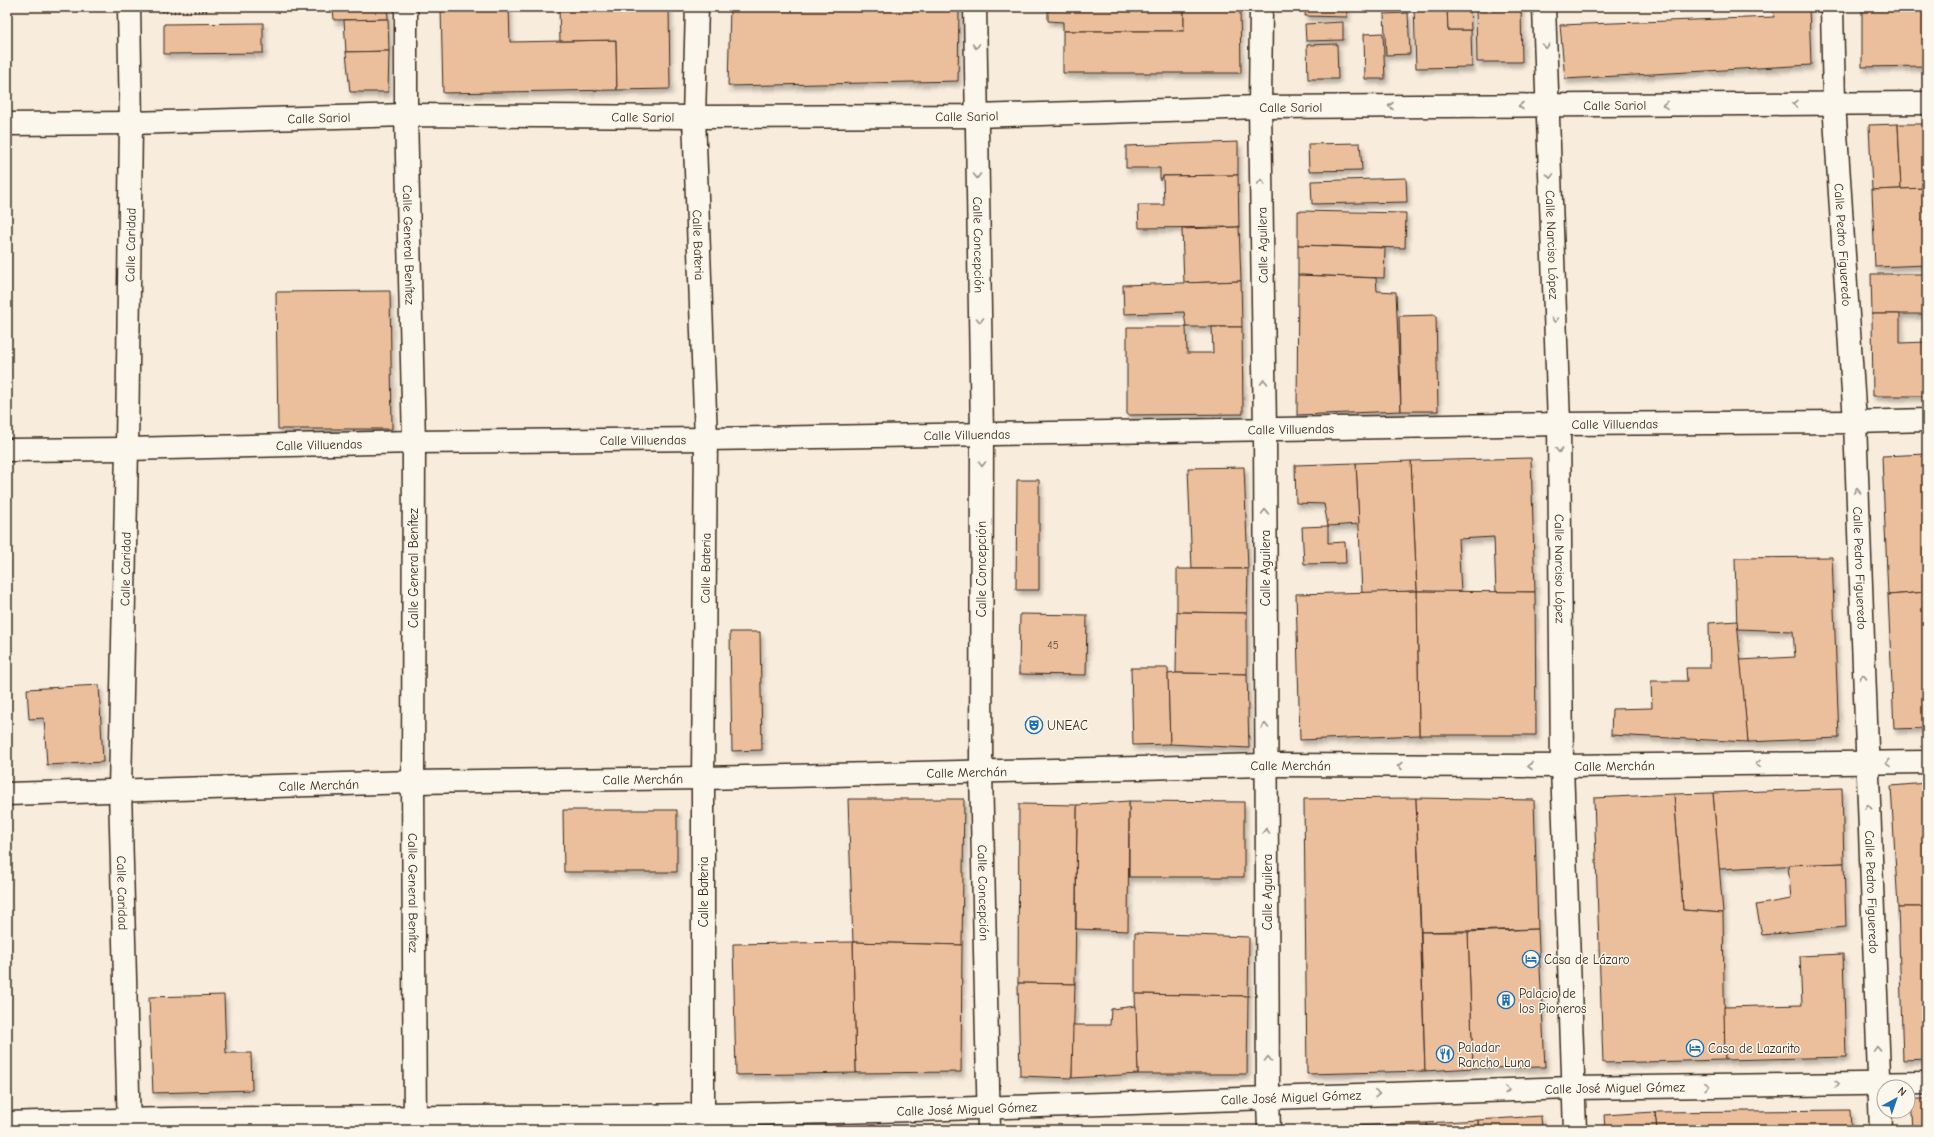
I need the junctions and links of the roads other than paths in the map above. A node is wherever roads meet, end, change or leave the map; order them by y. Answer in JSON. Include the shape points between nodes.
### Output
{"nodes":[{"id":1,"x":129,"y":7,"type":"edge"},
{"id":2,"x":406,"y":7,"type":"edge"},
{"id":3,"x":697,"y":7,"type":"edge"},
{"id":4,"x":975,"y":7,"type":"edge"},
{"id":5,"x":1261,"y":7,"type":"edge"},
{"id":6,"x":1544,"y":7,"type":"edge"},
{"id":7,"x":1832,"y":7,"type":"edge"},
{"id":8,"x":1834,"y":103,"type":"junction"},
{"id":9,"x":1927,"y":103,"type":"edge"},
{"id":10,"x":1260,"y":106,"type":"junction"},
{"id":11,"x":1548,"y":106,"type":"junction"},
{"id":12,"x":406,"y":114,"type":"junction"},
{"id":13,"x":976,"y":116,"type":"junction"},
{"id":14,"x":694,"y":117,"type":"junction"},
{"id":15,"x":131,"y":123,"type":"junction"},
{"id":16,"x":7,"y":124,"type":"edge"},
{"id":17,"x":1927,"y":420,"type":"edge"},
{"id":18,"x":1855,"y":422,"type":"junction"},
{"id":19,"x":1559,"y":424,"type":"junction"},
{"id":20,"x":1265,"y":429,"type":"junction"},
{"id":21,"x":982,"y":434,"type":"junction"},
{"id":22,"x":706,"y":439,"type":"junction"},
{"id":23,"x":414,"y":442,"type":"junction"},
{"id":24,"x":127,"y":449,"type":"junction"},
{"id":25,"x":7,"y":450,"type":"edge"},
{"id":26,"x":1927,"y":762,"type":"edge"},
{"id":27,"x":1866,"y":763,"type":"junction"},
{"id":28,"x":1266,"y":765,"type":"junction"},
{"id":29,"x":1562,"y":766,"type":"junction"},
{"id":30,"x":981,"y":770,"type":"junction"},
{"id":31,"x":703,"y":778,"type":"junction"},
{"id":32,"x":413,"y":782,"type":"junction"},
{"id":33,"x":120,"y":790,"type":"junction"},
{"id":34,"x":7,"y":794,"type":"edge"},
{"id":35,"x":1878,"y":1079,"type":"edge"},
{"id":36,"x":1916,"y":1083,"type":"edge"},
{"id":37,"x":1927,"y":1083,"type":"edge"},
{"id":38,"x":1876,"y":1084,"type":"edge"},
{"id":39,"x":1573,"y":1088,"type":"junction"},
{"id":40,"x":1268,"y":1098,"type":"junction"},
{"id":41,"x":989,"y":1119,"type":"edge"},
{"id":42,"x":1880,"y":1119,"type":"edge"},
{"id":43,"x":7,"y":1123,"type":"edge"},
{"id":44,"x":703,"y":1123,"type":"edge"},
{"id":45,"x":129,"y":1124,"type":"edge"},
{"id":46,"x":415,"y":1124,"type":"edge"},
{"id":47,"x":1269,"y":1130,"type":"edge"},
{"id":48,"x":1575,"y":1130,"type":"edge"},
{"id":49,"x":1881,"y":1130,"type":"edge"}],
"edges":[{"from":1,"to":15,"type":"street","name":"Calle Caridad"},
{"from":2,"to":12,"type":"street","name":"Calle General Benítez"},
{"from":3,"to":14,"type":"street","name":"Calle Bateria"},
{"from":4,"to":13,"type":"street","name":"Calle Concepción","one_way":true},
{"from":5,"to":10,"type":"street","name":"Calle Aguilera"},
{"from":6,"to":11,"type":"street","name":"Calle Narciso López","one_way":true},
{"from":7,"to":8,"type":"street","name":"Calle Pedro Figueredo"},
{"from":8,"to":9,"type":"street","name":"Calle Sariol"},
{"from":8,"to":11,"type":"street","name":"Calle Sariol","one_way":true},
{"from":8,"to":18,"type":"street","name":"Calle Pedro Figueredo"},
{"from":11,"to":10,"type":"street","name":"Calle Sariol","one_way":true},
{"from":10,"to":13,"type":"street","name":"Calle Sariol"},
{"from":20,"to":10,"type":"street","name":"Calle Aguilera","one_way":true},
{"from":11,"to":19,"type":"street","name":"Calle Narciso López","one_way":true},
{"from":12,"to":14,"type":"street","name":"Calle Sariol"},
{"from":12,"to":15,"type":"street","name":"Calle Sariol"},
{"from":12,"to":23,"type":"street","name":"Calle General Benítez"},
{"from":13,"to":14,"type":"street","name":"Calle Sariol"},
{"from":13,"to":21,"type":"street","name":"Calle Concepción","one_way":true},
{"from":14,"to":22,"type":"street","name":"Calle Bateria"},
{"from":15,"to":16,"type":"street","name":"Calle Sariol"},
{"from":15,"to":24,"type":"street","name":"Calle Caridad"},
{"from":17,"to":18,"type":"street","name":"Calle Villuendas"},
{"from":18,"to":19,"type":"street","name":"Calle Villuendas"},
{"from":27,"to":18,"type":"street","name":"Calle Pedro Figueredo","one_way":true},
{"from":19,"to":20,"type":"street","name":"Calle Villuendas"},
{"from":19,"to":29,"type":"street","name":"Calle Narciso López","one_way":true},
{"from":20,"to":21,"type":"street","name":"Calle Villuendas"},
{"from":28,"to":20,"type":"street","name":"Calle Aguilera","one_way":true},
{"from":21,"to":22,"type":"street","name":"Calle Villuendas"},
{"from":21,"to":30,"type":"street","name":"Calle Concepción","one_way":true},
{"from":22,"to":23,"type":"street","name":"Calle Villuendas"},
{"from":22,"to":31,"type":"street","name":"Calle Bateria"},
{"from":23,"to":24,"type":"street","name":"Calle Villuendas"},
{"from":23,"to":32,"type":"street","name":"Calle General Benítez"},
{"from":24,"to":25,"type":"street","name":"Calle Villuendas"},
{"from":24,"to":33,"type":"street","name":"Calle Caridad"},
{"from":26,"to":27,"type":"street","name":"Calle Merchán","one_way":true},
{"from":27,"to":29,"type":"street","name":"Calle Merchán","one_way":true},
{"from":35,"to":27,"type":"street","name":"Calle Pedro Figueredo","one_way":true},
{"from":29,"to":28,"type":"street","name":"Calle Merchán","one_way":true},
{"from":28,"to":30,"type":"street","name":"Calle Merchán"},
{"from":40,"to":28,"type":"street","name":"Calle Aguilera","one_way":true},
{"from":29,"to":39,"type":"street","name":"Calle Narciso López"},
{"from":30,"to":31,"type":"street","name":"Calle Merchán"},
{"from":30,"to":41,"type":"street","name":"Calle Concepción"},
{"from":31,"to":32,"type":"street","name":"Calle Merchán"},
{"from":31,"to":44,"type":"street","name":"Calle Bateria"},
{"from":32,"to":33,"type":"street","name":"Calle Merchán"},
{"from":32,"to":46,"type":"street","name":"Calle General Benítez"},
{"from":33,"to":34,"type":"street","name":"Calle Merchán"},
{"from":33,"to":45,"type":"street","name":"Calle Caridad"},
{"from":36,"to":37,"type":"street","name":"Calle José Miguel Gómez"},
{"from":39,"to":38,"type":"street","name":"Calle José Miguel Gómez","one_way":true},
{"from":40,"to":39,"type":"street","name":"Calle José Miguel Gómez","one_way":true},
{"from":39,"to":48,"type":"street","name":"Calle Narciso López"},
{"from":40,"to":41,"type":"street","name":"Calle José Miguel Gómez"},
{"from":40,"to":47,"type":"street","name":"Calle Aguilera"},
{"from":41,"to":44,"type":"street","name":"Calle José Miguel Gómez"},
{"from":42,"to":49,"type":"street","name":"Calle Pedro Figueredo"},
{"from":43,"to":45,"type":"street","name":"Calle José Miguel Gómez"},
{"from":44,"to":46,"type":"street","name":"Calle José Miguel Gómez"},
{"from":45,"to":46,"type":"street","name":"Calle José Miguel Gómez"}]}
